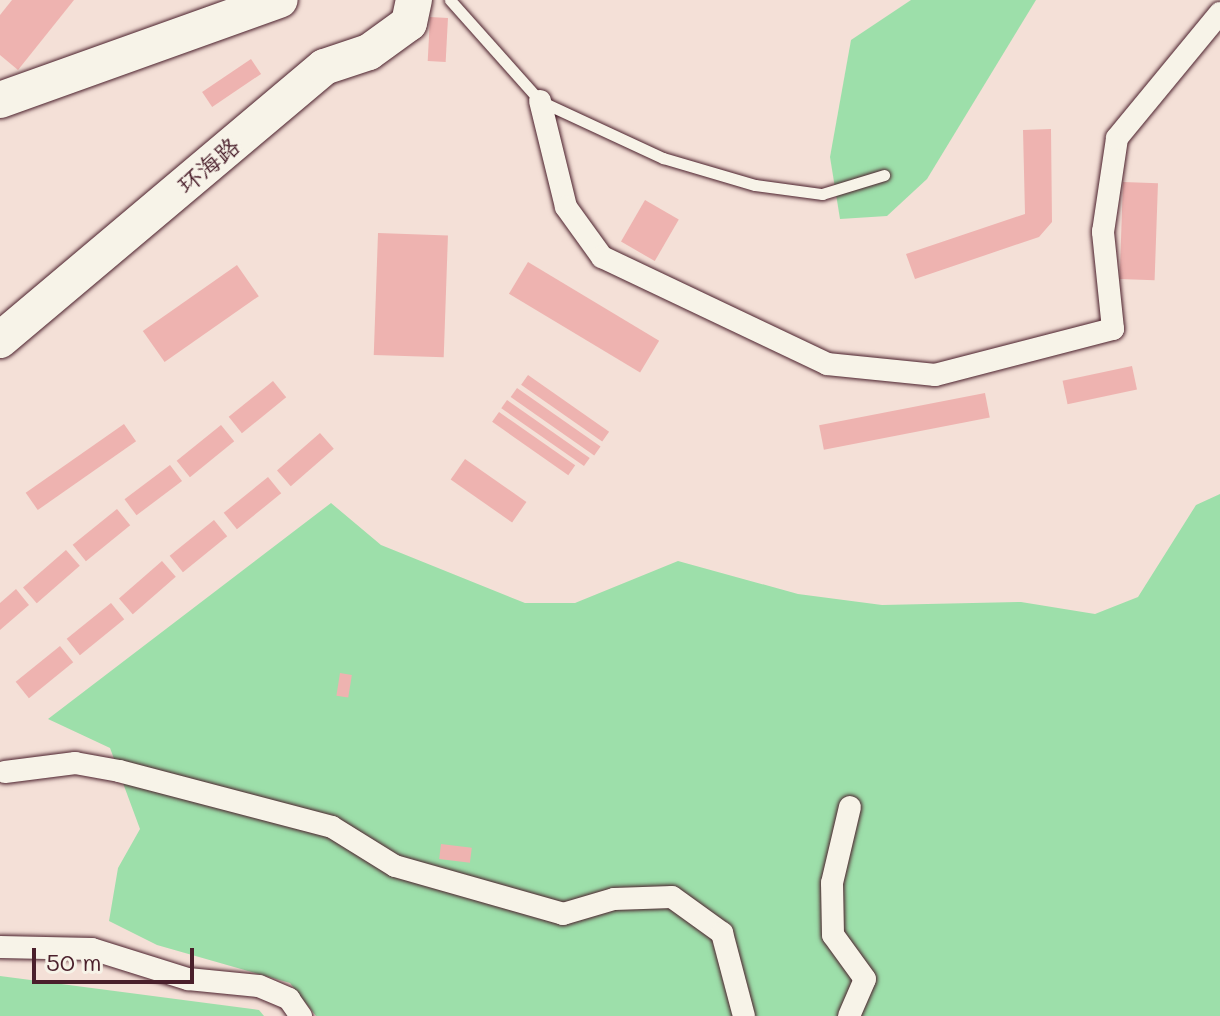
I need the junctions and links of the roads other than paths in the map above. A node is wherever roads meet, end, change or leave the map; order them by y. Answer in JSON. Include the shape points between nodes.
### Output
{"nodes":[{"id":1,"x":280,"y":0,"type":"edge"},
{"id":2,"x":414,"y":0,"type":"edge"},
{"id":3,"x":450,"y":0,"type":"edge"},
{"id":4,"x":1220,"y":13,"type":"edge"},
{"id":5,"x":0,"y":100,"type":"edge"},
{"id":6,"x":540,"y":101,"type":"junction"},
{"id":7,"x":884,"y":175,"type":"dead end"},
{"id":8,"x":0,"y":340,"type":"edge"},
{"id":9,"x":5,"y":772,"type":"dead end"},
{"id":10,"x":850,"y":807,"type":"dead end"},
{"id":11,"x":0,"y":947,"type":"edge"},
{"id":12,"x":301,"y":1016,"type":"edge"},
{"id":13,"x":744,"y":1016,"type":"edge"},
{"id":14,"x":849,"y":1016,"type":"edge"}],
"edges":[{"from":1,"to":5,"type":"main road"},
{"from":2,"to":8,"type":"main road","name":"环海路","via":[[409,23],[369,52],[324,67]]},
{"from":3,"to":6,"type":"lane"},
{"from":4,"to":6,"type":"street","via":[[1117,138],[1103,232],[1113,329],[935,375],[827,364],[602,257],[566,207]]},
{"from":6,"to":7,"type":"lane","via":[[663,158],[755,185],[822,194]]},
{"from":9,"to":13,"type":"street","via":[[75,763],[134,775],[332,827],[395,866],[563,914],[614,899],[672,897],[722,933]]},
{"from":10,"to":14,"type":"street","via":[[832,883],[833,935],[865,979]]},
{"from":11,"to":12,"type":"street","via":[[92,949],[188,979],[259,986],[289,999]]}]}
